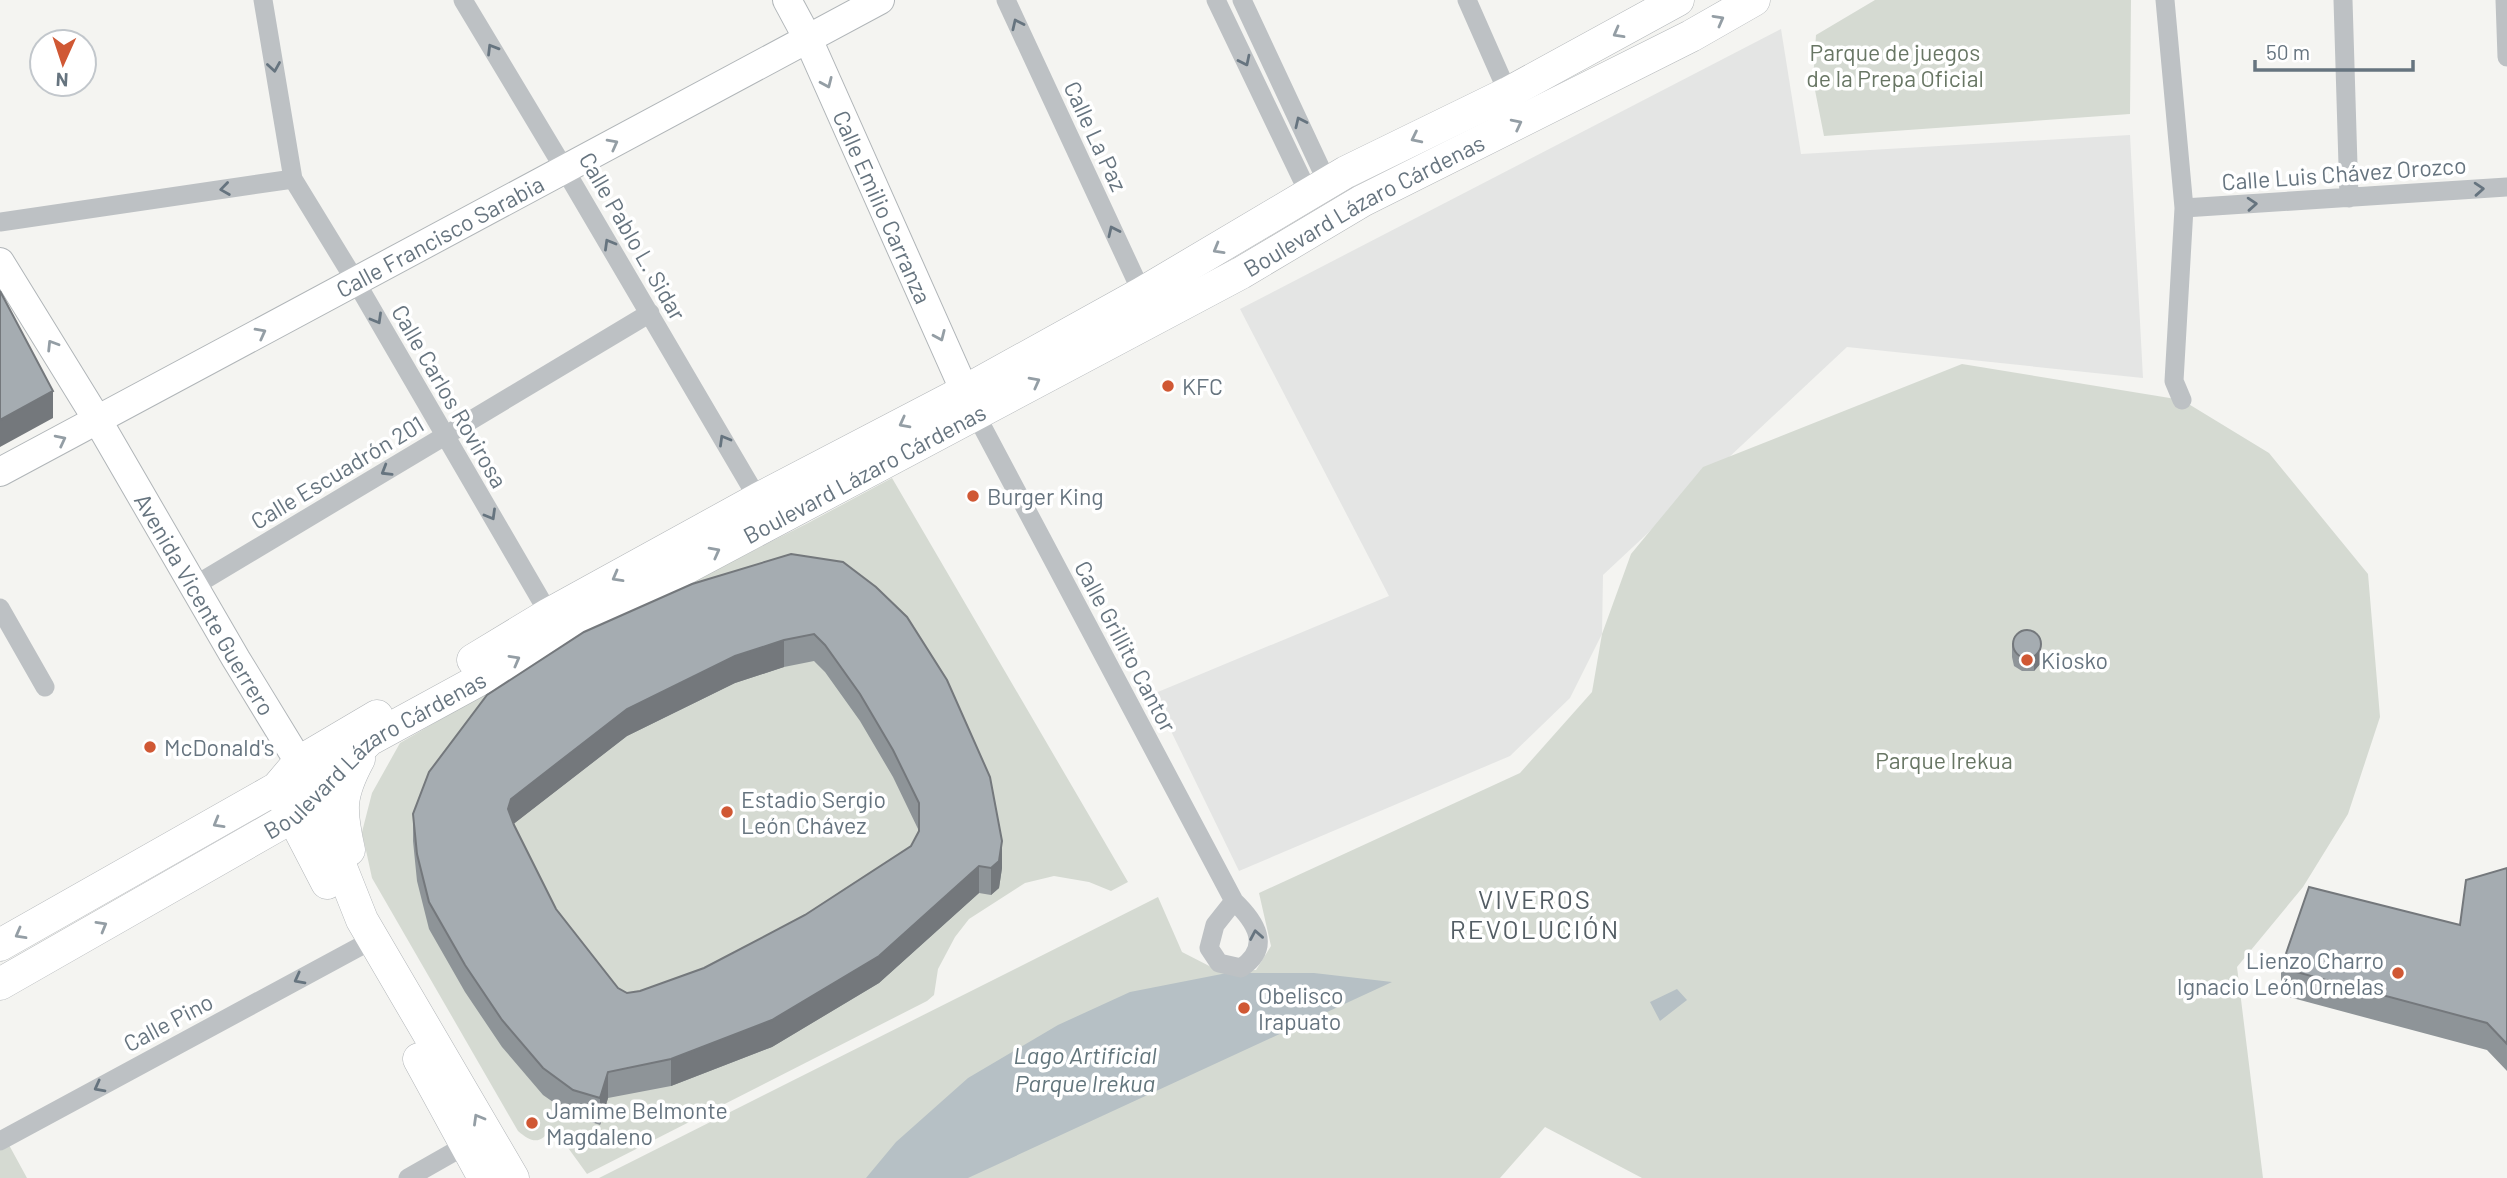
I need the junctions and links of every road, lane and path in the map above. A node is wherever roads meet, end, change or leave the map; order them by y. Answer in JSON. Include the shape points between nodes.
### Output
{"nodes":[{"id":1,"x":263,"y":0,"type":"edge"},
{"id":2,"x":463,"y":0,"type":"edge"},
{"id":3,"x":787,"y":0,"type":"edge"},
{"id":4,"x":880,"y":0,"type":"edge"},
{"id":5,"x":1006,"y":0,"type":"edge"},
{"id":6,"x":1216,"y":0,"type":"edge"},
{"id":7,"x":1242,"y":0,"type":"edge"},
{"id":8,"x":1467,"y":0,"type":"edge"},
{"id":9,"x":1678,"y":0,"type":"edge"},
{"id":10,"x":1754,"y":0,"type":"edge"},
{"id":11,"x":2165,"y":0,"type":"edge"},
{"id":12,"x":2343,"y":0,"type":"edge"},
{"id":13,"x":2505,"y":0,"type":"edge"},
{"id":14,"x":808,"y":39,"type":"junction"},
{"id":15,"x":2507,"y":57,"type":"edge"},
{"id":16,"x":1508,"y":93,"type":"junction"},
{"id":17,"x":565,"y":170,"type":"junction"},
{"id":18,"x":293,"y":179,"type":"junction"},
{"id":19,"x":2507,"y":187,"type":"edge"},
{"id":20,"x":1319,"y":190,"type":"junction"},
{"id":21,"x":2349,"y":198,"type":"junction"},
{"id":22,"x":2184,"y":208,"type":"junction"},
{"id":23,"x":0,"y":222,"type":"edge"},
{"id":24,"x":0,"y":262,"type":"edge"},
{"id":25,"x":356,"y":282,"type":"junction"},
{"id":26,"x":1142,"y":293,"type":"junction"},
{"id":27,"x":650,"y":313,"type":"junction"},
{"id":28,"x":2182,"y":400,"type":"dead end"},
{"id":29,"x":970,"y":402,"type":"junction"},
{"id":30,"x":98,"y":421,"type":"junction"},
{"id":31,"x":445,"y":436,"type":"junction"},
{"id":32,"x":0,"y":472,"type":"edge"},
{"id":33,"x":758,"y":499,"type":"junction"},
{"id":34,"x":194,"y":586,"type":"junction"},
{"id":35,"x":0,"y":608,"type":"edge"},
{"id":36,"x":549,"y":614,"type":"junction"},
{"id":37,"x":45,"y":687,"type":"dead end"},
{"id":38,"x":369,"y":740,"type":"junction"},
{"id":39,"x":299,"y":762,"type":"junction"},
{"id":40,"x":277,"y":788,"type":"junction"},
{"id":41,"x":303,"y":806,"type":"junction"},
{"id":42,"x":1234,"y":901,"type":"dead end"},
{"id":43,"x":360,"y":933,"type":"junction"},
{"id":44,"x":0,"y":945,"type":"edge"},
{"id":45,"x":0,"y":984,"type":"edge"},
{"id":46,"x":0,"y":1141,"type":"edge"},
{"id":47,"x":466,"y":1145,"type":"junction"},
{"id":48,"x":408,"y":1178,"type":"edge"},
{"id":49,"x":484,"y":1178,"type":"edge"},
{"id":50,"x":513,"y":1178,"type":"edge"}],
"edges":[{"from":1,"to":18,"type":"street","name":"Calle Carlos Rovirosa","one_way":true},
{"from":17,"to":2,"type":"street","name":"Calle Pablo L. Sidar","one_way":true},
{"from":3,"to":14,"type":"street","name":"Calle Emilio Carranza"},
{"from":4,"to":14,"type":"street","name":"Calle Francisco Sarabia"},
{"from":26,"to":5,"type":"street","name":"Calle La Paz","one_way":true},
{"from":6,"to":20,"type":"street","one_way":true},
{"from":20,"to":7,"type":"street","one_way":true},
{"from":8,"to":16,"type":"street"},
{"from":9,"to":16,"type":"main road","name":"Boulevard Lázaro Cárdenas","one_way":true},
{"from":29,"to":10,"type":"main road","name":"Boulevard Lázaro Cárdenas","one_way":true,"via":[[1241,273],[1362,201]]},
{"from":11,"to":22,"type":"street"},
{"from":12,"to":21,"type":"street"},
{"from":13,"to":15,"type":"street"},
{"from":17,"to":14,"type":"street","name":"Calle Francisco Sarabia","one_way":true},
{"from":14,"to":29,"type":"street","name":"Calle Emilio Carranza","one_way":true},
{"from":16,"to":20,"type":"main road","name":"Boulevard Lázaro Cárdenas","one_way":true,"via":[[1346,172]]},
{"from":17,"to":25,"type":"street","name":"Calle Francisco Sarabia"},
{"from":27,"to":17,"type":"street","name":"Calle Pablo L. Sidar","one_way":true},
{"from":18,"to":23,"type":"street","one_way":true},
{"from":18,"to":25,"type":"street","name":"Calle Carlos Rovirosa"},
{"from":21,"to":19,"type":"street","name":"Calle Luis Chávez Orozco","one_way":true},
{"from":20,"to":26,"type":"main road","name":"Boulevard Lázaro Cárdenas","one_way":true},
{"from":22,"to":21,"type":"street","name":"Calle Luis Chávez Orozco","one_way":true},
{"from":22,"to":28,"type":"street","via":[[2174,381]]},
{"from":30,"to":24,"type":"street","name":"Avenida Vicente Guerrero","one_way":true},
{"from":30,"to":25,"type":"street","name":"Calle Francisco Sarabia","one_way":true},
{"from":25,"to":31,"type":"street","name":"Calle Carlos Rovirosa","one_way":true},
{"from":26,"to":29,"type":"main road","name":"Boulevard Lázaro Cárdenas"},
{"from":27,"to":31,"type":"street","name":"Calle Escuadrón 201"},
{"from":33,"to":27,"type":"street","name":"Calle Pablo L. Sidar","one_way":true},
{"from":29,"to":33,"type":"main road","name":"Boulevard Lázaro Cárdenas","one_way":true},
{"from":38,"to":29,"type":"main road","name":"Boulevard Lázaro Cárdenas","one_way":true,"via":[[611,608]]},
{"from":29,"to":42,"type":"street","name":"Calle Grillito Cantor"},
{"from":32,"to":30,"type":"street","name":"Calle Francisco Sarabia","one_way":true},
{"from":30,"to":34,"type":"street","name":"Avenida Vicente Guerrero"},
{"from":31,"to":34,"type":"street","name":"Calle Escuadrón 201","one_way":true},
{"from":31,"to":36,"type":"street","name":"Calle Carlos Rovirosa","one_way":true},
{"from":33,"to":36,"type":"main road","name":"Boulevard Lázaro Cárdenas","one_way":true},
{"from":34,"to":39,"type":"street","name":"Avenida Vicente Guerrero"},
{"from":35,"to":37,"type":"street"},
{"from":36,"to":39,"type":"main road","name":"Boulevard Lázaro Cárdenas"},
{"from":38,"to":41,"type":"main road","name":"Boulevard Lázaro Cárdenas"},
{"from":38,"to":43,"type":"main road","via":[[347,784],[342,809]]},
{"from":39,"to":40,"type":"main road","name":"Boulevard Lázaro Cárdenas"},
{"from":39,"to":41,"type":"main road","name":"Avenida Vicente Guerrero"},
{"from":40,"to":41,"type":"main road","name":"Avenida Vicente Guerrero"},
{"from":40,"to":44,"type":"main road","name":"Boulevard Lázaro Cárdenas","one_way":true},
{"from":41,"to":43,"type":"main road","name":"Avenida Vicente Guerrero"},
{"from":45,"to":41,"type":"main road","name":"Boulevard Lázaro Cárdenas","one_way":true},
{"from":43,"to":46,"type":"street","name":"Calle Pino","one_way":true},
{"from":43,"to":47,"type":"main road","name":"Avenida Vicente Guerrero"},
{"from":50,"to":43,"type":"main road","name":"Avenida Vicente Guerrero","one_way":true},
{"from":47,"to":48,"type":"street"},
{"from":47,"to":49,"type":"main road","name":"Avenida Vicente Guerrero"}]}
